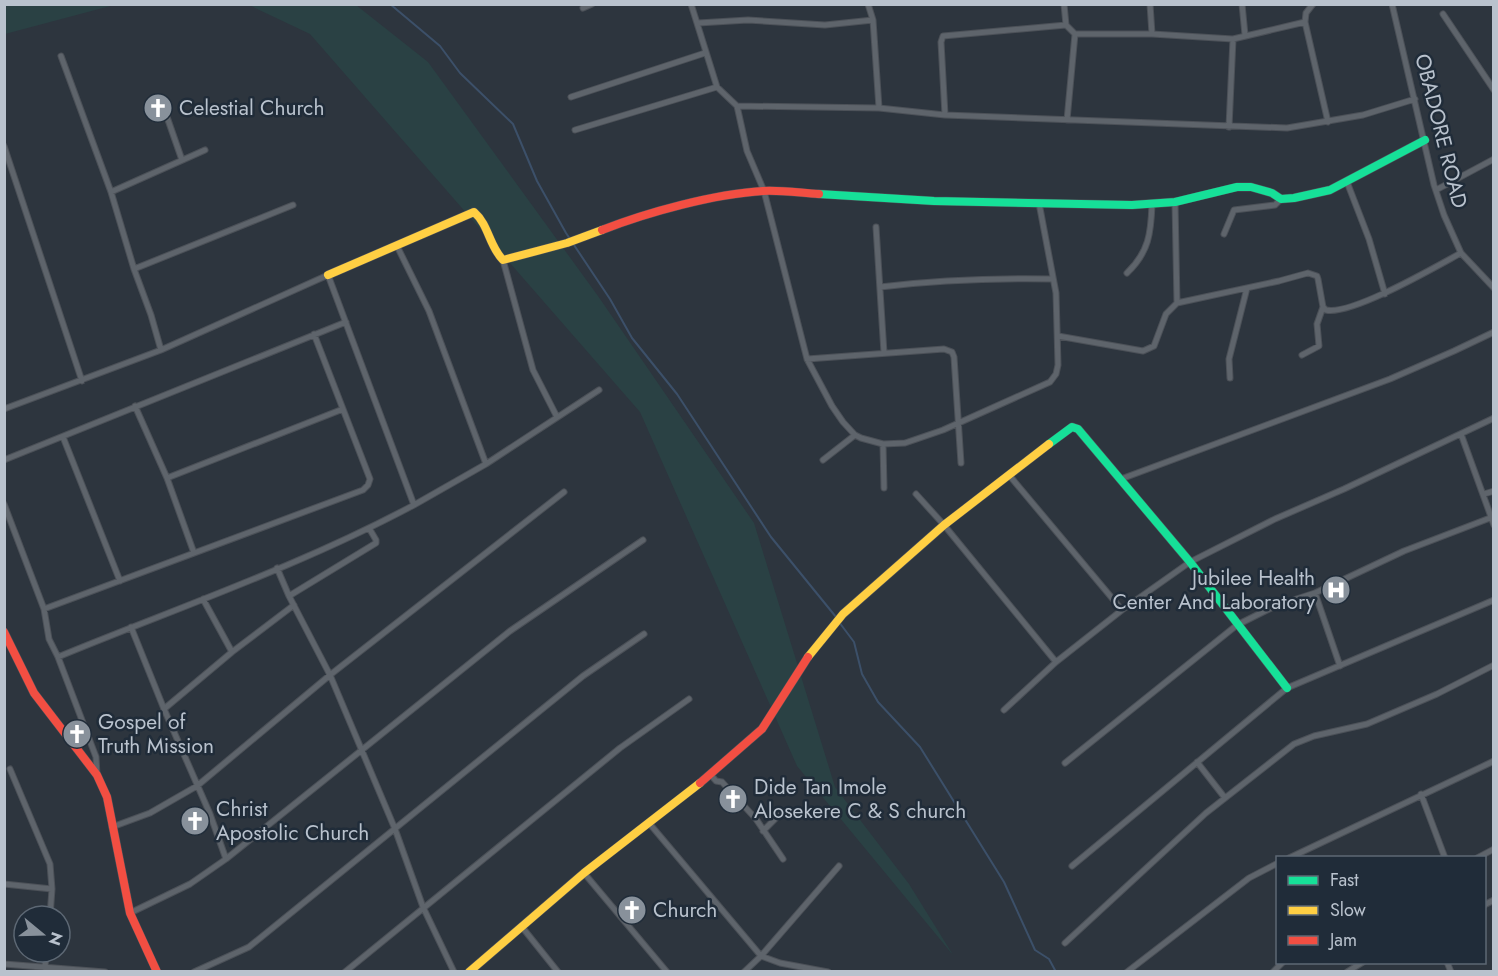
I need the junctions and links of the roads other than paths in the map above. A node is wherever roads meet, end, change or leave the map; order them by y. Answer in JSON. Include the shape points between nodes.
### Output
{"nodes":[{"id":1,"x":592,"y":4,"type":"edge"},
{"id":2,"x":691,"y":4,"type":"edge"},
{"id":3,"x":868,"y":4,"type":"edge"},
{"id":4,"x":1064,"y":4,"type":"edge"},
{"id":5,"x":1150,"y":4,"type":"edge"},
{"id":6,"x":1242,"y":4,"type":"edge"},
{"id":7,"x":1313,"y":4,"type":"edge"},
{"id":8,"x":1392,"y":4,"type":"edge"},
{"id":9,"x":583,"y":8,"type":"dead end"},
{"id":10,"x":1443,"y":14,"type":"dead end"},
{"id":11,"x":873,"y":20,"type":"junction"},
{"id":12,"x":1305,"y":22,"type":"junction"},
{"id":13,"x":698,"y":23,"type":"junction"},
{"id":14,"x":1066,"y":25,"type":"junction"},
{"id":15,"x":1075,"y":34,"type":"junction"},
{"id":16,"x":1152,"y":34,"type":"junction"},
{"id":17,"x":1245,"y":35,"type":"junction"},
{"id":18,"x":1233,"y":39,"type":"junction"},
{"id":19,"x":705,"y":53,"type":"junction"},
{"id":20,"x":61,"y":56,"type":"dead end"},
{"id":21,"x":717,"y":87,"type":"junction"},
{"id":22,"x":1494,"y":90,"type":"edge"},
{"id":23,"x":571,"y":97,"type":"dead end"},
{"id":24,"x":1415,"y":99,"type":"junction"},
{"id":25,"x":737,"y":106,"type":"junction"},
{"id":26,"x":879,"y":108,"type":"junction"},
{"id":27,"x":945,"y":115,"type":"junction"},
{"id":28,"x":167,"y":117,"type":"dead end"},
{"id":29,"x":1067,"y":120,"type":"junction"},
{"id":30,"x":1328,"y":122,"type":"junction"},
{"id":31,"x":1229,"y":127,"type":"junction"},
{"id":32,"x":575,"y":130,"type":"dead end"},
{"id":33,"x":1425,"y":140,"type":"junction"},
{"id":34,"x":4,"y":146,"type":"edge"},
{"id":35,"x":205,"y":150,"type":"dead end"},
{"id":36,"x":1494,"y":159,"type":"edge"},
{"id":37,"x":182,"y":160,"type":"junction"},
{"id":38,"x":1347,"y":182,"type":"junction"},
{"id":39,"x":1436,"y":190,"type":"junction"},
{"id":40,"x":764,"y":191,"type":"junction"},
{"id":41,"x":111,"y":192,"type":"junction"},
{"id":42,"x":1281,"y":199,"type":"junction"},
{"id":43,"x":1175,"y":202,"type":"junction"},
{"id":44,"x":1039,"y":203,"type":"junction"},
{"id":45,"x":1152,"y":204,"type":"junction"},
{"id":46,"x":293,"y":205,"type":"dead end"},
{"id":47,"x":876,"y":227,"type":"dead end"},
{"id":48,"x":1224,"y":234,"type":"dead end"},
{"id":49,"x":397,"y":246,"type":"junction"},
{"id":50,"x":1461,"y":253,"type":"junction"},
{"id":51,"x":503,"y":260,"type":"junction"},
{"id":52,"x":134,"y":269,"type":"junction"},
{"id":53,"x":1127,"y":273,"type":"dead end"},
{"id":54,"x":328,"y":275,"type":"junction"},
{"id":55,"x":1053,"y":279,"type":"junction"},
{"id":56,"x":880,"y":287,"type":"junction"},
{"id":57,"x":1248,"y":288,"type":"junction"},
{"id":58,"x":1494,"y":288,"type":"edge"},
{"id":59,"x":1385,"y":294,"type":"junction"},
{"id":60,"x":1177,"y":303,"type":"junction"},
{"id":61,"x":1323,"y":307,"type":"junction"},
{"id":62,"x":346,"y":322,"type":"junction"},
{"id":63,"x":1494,"y":332,"type":"edge"},
{"id":64,"x":314,"y":334,"type":"junction"},
{"id":65,"x":1058,"y":336,"type":"junction"},
{"id":66,"x":161,"y":350,"type":"junction"},
{"id":67,"x":884,"y":353,"type":"junction"},
{"id":68,"x":1302,"y":355,"type":"dead end"},
{"id":69,"x":807,"y":359,"type":"junction"},
{"id":70,"x":1230,"y":378,"type":"dead end"},
{"id":71,"x":82,"y":381,"type":"junction"},
{"id":72,"x":599,"y":390,"type":"dead end"},
{"id":73,"x":135,"y":406,"type":"junction"},
{"id":74,"x":5,"y":408,"type":"edge"},
{"id":75,"x":343,"y":409,"type":"junction"},
{"id":76,"x":557,"y":417,"type":"junction"},
{"id":77,"x":1494,"y":418,"type":"edge"},
{"id":78,"x":959,"y":422,"type":"junction"},
{"id":79,"x":1461,"y":434,"type":"junction"},
{"id":80,"x":855,"y":435,"type":"junction"},
{"id":81,"x":63,"y":437,"type":"junction"},
{"id":82,"x":883,"y":444,"type":"junction"},
{"id":83,"x":4,"y":460,"type":"edge"},
{"id":84,"x":823,"y":460,"type":"dead end"},
{"id":85,"x":961,"y":463,"type":"dead end"},
{"id":86,"x":486,"y":464,"type":"junction"},
{"id":87,"x":1009,"y":475,"type":"junction"},
{"id":88,"x":167,"y":478,"type":"junction"},
{"id":89,"x":1121,"y":479,"type":"junction"},
{"id":90,"x":884,"y":488,"type":"dead end"},
{"id":91,"x":1494,"y":491,"type":"edge"},
{"id":92,"x":564,"y":492,"type":"dead end"},
{"id":93,"x":916,"y":494,"type":"dead end"},
{"id":94,"x":1484,"y":494,"type":"junction"},
{"id":95,"x":4,"y":504,"type":"edge"},
{"id":96,"x":414,"y":505,"type":"junction"},
{"id":97,"x":1491,"y":518,"type":"junction"},
{"id":98,"x":944,"y":525,"type":"junction"},
{"id":99,"x":1494,"y":525,"type":"edge"},
{"id":100,"x":369,"y":528,"type":"junction"},
{"id":101,"x":643,"y":540,"type":"dead end"},
{"id":102,"x":194,"y":553,"type":"junction"},
{"id":103,"x":1190,"y":562,"type":"junction"},
{"id":104,"x":277,"y":568,"type":"junction"},
{"id":105,"x":120,"y":581,"type":"junction"},
{"id":106,"x":1315,"y":592,"type":"junction"},
{"id":107,"x":289,"y":596,"type":"junction"},
{"id":108,"x":202,"y":599,"type":"junction"},
{"id":109,"x":1494,"y":600,"type":"edge"},
{"id":110,"x":294,"y":605,"type":"junction"},
{"id":111,"x":44,"y":609,"type":"junction"},
{"id":112,"x":1122,"y":610,"type":"junction"},
{"id":113,"x":1237,"y":625,"type":"junction"},
{"id":114,"x":131,"y":627,"type":"junction"},
{"id":115,"x":4,"y":632,"type":"edge"},
{"id":116,"x":644,"y":634,"type":"dead end"},
{"id":117,"x":232,"y":652,"type":"junction"},
{"id":118,"x":58,"y":657,"type":"junction"},
{"id":119,"x":1056,"y":662,"type":"junction"},
{"id":120,"x":1494,"y":665,"type":"edge"},
{"id":121,"x":1340,"y":666,"type":"junction"},
{"id":122,"x":330,"y":675,"type":"junction"},
{"id":123,"x":1287,"y":688,"type":"junction"},
{"id":124,"x":689,"y":699,"type":"dead end"},
{"id":125,"x":164,"y":709,"type":"junction"},
{"id":126,"x":1004,"y":710,"type":"dead end"},
{"id":127,"x":361,"y":751,"type":"junction"},
{"id":128,"x":1494,"y":761,"type":"edge"},
{"id":129,"x":1197,"y":762,"type":"junction"},
{"id":130,"x":1065,"y":763,"type":"dead end"},
{"id":131,"x":10,"y":769,"type":"dead end"},
{"id":132,"x":97,"y":775,"type":"junction"},
{"id":133,"x":711,"y":775,"type":"junction"},
{"id":134,"x":196,"y":786,"type":"junction"},
{"id":135,"x":1421,"y":794,"type":"junction"},
{"id":136,"x":1225,"y":798,"type":"junction"},
{"id":137,"x":778,"y":816,"type":"dead end"},
{"id":138,"x":649,"y":823,"type":"junction"},
{"id":139,"x":112,"y":827,"type":"junction"},
{"id":140,"x":394,"y":829,"type":"junction"},
{"id":141,"x":763,"y":831,"type":"junction"},
{"id":142,"x":1293,"y":856,"type":"edge"},
{"id":143,"x":1444,"y":856,"type":"edge"},
{"id":144,"x":226,"y":859,"type":"junction"},
{"id":145,"x":783,"y":859,"type":"dead end"},
{"id":146,"x":1276,"y":864,"type":"edge"},
{"id":147,"x":839,"y":866,"type":"dead end"},
{"id":148,"x":1072,"y":866,"type":"dead end"},
{"id":149,"x":584,"y":873,"type":"junction"},
{"id":150,"x":4,"y":884,"type":"edge"},
{"id":151,"x":52,"y":889,"type":"junction"},
{"id":152,"x":51,"y":904,"type":"edge"},
{"id":153,"x":423,"y":907,"type":"junction"},
{"id":154,"x":130,"y":912,"type":"junction"},
{"id":155,"x":522,"y":927,"type":"junction"},
{"id":156,"x":1065,"y":943,"type":"dead end"},
{"id":157,"x":761,"y":956,"type":"junction"},
{"id":158,"x":4,"y":964,"type":"edge"},
{"id":159,"x":45,"y":964,"type":"edge"},
{"id":160,"x":1360,"y":964,"type":"edge"},
{"id":161,"x":45,"y":968,"type":"junction"},
{"id":162,"x":105,"y":972,"type":"edge"},
{"id":163,"x":157,"y":972,"type":"edge"},
{"id":164,"x":194,"y":972,"type":"edge"},
{"id":165,"x":345,"y":972,"type":"edge"},
{"id":166,"x":454,"y":972,"type":"edge"},
{"id":167,"x":469,"y":972,"type":"edge"},
{"id":168,"x":558,"y":972,"type":"edge"},
{"id":169,"x":667,"y":972,"type":"edge"},
{"id":170,"x":744,"y":972,"type":"edge"},
{"id":171,"x":828,"y":972,"type":"edge"},
{"id":172,"x":1127,"y":972,"type":"edge"},
{"id":173,"x":1347,"y":972,"type":"edge"}],
"edges":[{"from":1,"to":9,"type":"street"},
{"from":2,"to":13,"type":"street"},
{"from":3,"to":11,"type":"street"},
{"from":4,"to":14,"type":"street"},
{"from":5,"to":16,"type":"street"},
{"from":6,"to":17,"type":"street"},
{"from":7,"to":12,"type":"street"},
{"from":8,"to":24,"type":"street","name":"OBADORE ROAD"},
{"from":10,"to":22,"type":"street"},
{"from":11,"to":13,"type":"street","via":[[825,25],[748,20]]},
{"from":11,"to":26,"type":"street"},
{"from":12,"to":17,"type":"street"},
{"from":12,"to":30,"type":"street"},
{"from":13,"to":19,"type":"street"},
{"from":14,"to":15,"type":"street"},
{"from":14,"to":27,"type":"street","via":[[943,36]]},
{"from":15,"to":16,"type":"street"},
{"from":15,"to":29,"type":"street"},
{"from":16,"to":18,"type":"street"},
{"from":17,"to":18,"type":"street"},
{"from":18,"to":31,"type":"street"},
{"from":19,"to":21,"type":"street"},
{"from":19,"to":23,"type":"street"},
{"from":20,"to":41,"type":"street"},
{"from":21,"to":25,"type":"street"},
{"from":21,"to":32,"type":"street"},
{"from":24,"to":30,"type":"street"},
{"from":24,"to":33,"type":"street","name":"OBADORE ROAD"},
{"from":25,"to":26,"type":"street"},
{"from":25,"to":40,"type":"street","via":[[747,151]]},
{"from":26,"to":27,"type":"street"},
{"from":27,"to":29,"type":"street"},
{"from":28,"to":37,"type":"street"},
{"from":29,"to":31,"type":"street"},
{"from":30,"to":31,"type":"street","via":[[1287,128]]},
{"from":33,"to":38,"type":"street"},
{"from":33,"to":39,"type":"street","name":"OBADORE ROAD"},
{"from":34,"to":71,"type":"street"},
{"from":35,"to":37,"type":"street"},
{"from":36,"to":39,"type":"street"},
{"from":37,"to":41,"type":"street"},
{"from":38,"to":42,"type":"street","via":[[1316,194]]},
{"from":38,"to":59,"type":"street"},
{"from":39,"to":50,"type":"street","name":"OBADORE ROAD"},
{"from":40,"to":44,"type":"street"},
{"from":40,"to":51,"type":"street","via":[[696,202]]},
{"from":40,"to":69,"type":"street"},
{"from":41,"to":52,"type":"street"},
{"from":42,"to":43,"type":"street","via":[[1251,187],[1238,187]]},
{"from":42,"to":48,"type":"street","via":[[1275,205],[1234,210]]},
{"from":43,"to":45,"type":"street"},
{"from":43,"to":60,"type":"street"},
{"from":44,"to":45,"type":"street"},
{"from":44,"to":55,"type":"street"},
{"from":45,"to":53,"type":"street","via":[[1147,245]]},
{"from":46,"to":52,"type":"street"},
{"from":47,"to":56,"type":"street"},
{"from":49,"to":51,"type":"street","via":[[474,212]]},
{"from":49,"to":54,"type":"street"},
{"from":49,"to":86,"type":"street","via":[[429,310]]},
{"from":50,"to":58,"type":"street","name":"OBADORE ROAD"},
{"from":50,"to":59,"type":"street"},
{"from":51,"to":76,"type":"street","via":[[533,370]]},
{"from":52,"to":66,"type":"street"},
{"from":54,"to":62,"type":"street"},
{"from":54,"to":66,"type":"street"},
{"from":55,"to":56,"type":"street","via":[[982,278]]},
{"from":55,"to":65,"type":"street"},
{"from":56,"to":67,"type":"street"},
{"from":57,"to":60,"type":"street"},
{"from":57,"to":61,"type":"street","via":[[1313,274],[1318,279]]},
{"from":57,"to":70,"type":"street","via":[[1229,359]]},
{"from":59,"to":61,"type":"street","via":[[1336,310]]},
{"from":60,"to":65,"type":"street","via":[[1166,314],[1158,340],[1149,350]]},
{"from":61,"to":68,"type":"street","via":[[1317,324],[1318,346]]},
{"from":62,"to":64,"type":"street"},
{"from":62,"to":96,"type":"street"},
{"from":63,"to":89,"type":"street","via":[[1390,379]]},
{"from":64,"to":73,"type":"street"},
{"from":64,"to":75,"type":"street"},
{"from":65,"to":78,"type":"street","via":[[1058,365],[1050,382]]},
{"from":66,"to":71,"type":"street"},
{"from":67,"to":69,"type":"street"},
{"from":67,"to":78,"type":"street","via":[[952,352]]},
{"from":69,"to":80,"type":"street","via":[[832,406]]},
{"from":71,"to":74,"type":"street"},
{"from":72,"to":76,"type":"street"},
{"from":73,"to":81,"type":"street"},
{"from":73,"to":88,"type":"street"},
{"from":75,"to":88,"type":"street"},
{"from":75,"to":102,"type":"street","via":[[370,479],[363,490]]},
{"from":76,"to":86,"type":"street"},
{"from":77,"to":79,"type":"street"},
{"from":78,"to":82,"type":"street","via":[[905,443]]},
{"from":78,"to":85,"type":"street"},
{"from":79,"to":94,"type":"street"},
{"from":79,"to":103,"type":"street"},
{"from":80,"to":82,"type":"street"},
{"from":80,"to":84,"type":"street"},
{"from":81,"to":83,"type":"street"},
{"from":81,"to":105,"type":"street"},
{"from":82,"to":90,"type":"street"},
{"from":86,"to":96,"type":"street"},
{"from":87,"to":89,"type":"street","via":[[1075,427]]},
{"from":87,"to":98,"type":"street"},
{"from":87,"to":112,"type":"street"},
{"from":88,"to":102,"type":"street"},
{"from":89,"to":103,"type":"street"},
{"from":91,"to":94,"type":"street"},
{"from":92,"to":122,"type":"street"},
{"from":93,"to":98,"type":"street"},
{"from":94,"to":97,"type":"street"},
{"from":95,"to":111,"type":"street"},
{"from":96,"to":100,"type":"street"},
{"from":97,"to":99,"type":"street"},
{"from":97,"to":106,"type":"street","via":[[1404,551]]},
{"from":98,"to":119,"type":"street"},
{"from":98,"to":133,"type":"street","via":[[843,614],[815,647],[762,729]]},
{"from":100,"to":104,"type":"street"},
{"from":100,"to":107,"type":"street","via":[[376,543]]},
{"from":101,"to":127,"type":"street","via":[[510,631]]},
{"from":102,"to":105,"type":"street"},
{"from":103,"to":112,"type":"street"},
{"from":103,"to":113,"type":"street"},
{"from":104,"to":107,"type":"street"},
{"from":104,"to":108,"type":"street"},
{"from":105,"to":111,"type":"street"},
{"from":106,"to":113,"type":"street"},
{"from":106,"to":121,"type":"street"},
{"from":107,"to":110,"type":"street"},
{"from":108,"to":114,"type":"street"},
{"from":108,"to":117,"type":"street"},
{"from":109,"to":121,"type":"street"},
{"from":110,"to":117,"type":"street"},
{"from":110,"to":122,"type":"street"},
{"from":111,"to":118,"type":"street","via":[[49,639]]},
{"from":112,"to":119,"type":"street"},
{"from":113,"to":123,"type":"street"},
{"from":113,"to":130,"type":"street"},
{"from":114,"to":118,"type":"street"},
{"from":114,"to":125,"type":"street"},
{"from":115,"to":132,"type":"street","via":[[34,693]]},
{"from":116,"to":140,"type":"street","via":[[583,676]]},
{"from":117,"to":125,"type":"street"},
{"from":118,"to":132,"type":"street","via":[[96,757]]},
{"from":119,"to":126,"type":"street"},
{"from":120,"to":136,"type":"street","via":[[1367,724],[1294,744]]},
{"from":121,"to":123,"type":"street"},
{"from":122,"to":127,"type":"street"},
{"from":122,"to":134,"type":"street"},
{"from":123,"to":129,"type":"street"},
{"from":124,"to":153,"type":"street","via":[[620,748]]},
{"from":125,"to":134,"type":"street"},
{"from":127,"to":140,"type":"street"},
{"from":127,"to":144,"type":"street"},
{"from":128,"to":135,"type":"street"},
{"from":129,"to":136,"type":"street"},
{"from":129,"to":148,"type":"street"},
{"from":131,"to":151,"type":"street","via":[[50,864]]},
{"from":132,"to":139,"type":"street","via":[[107,797]]},
{"from":133,"to":138,"type":"street"},
{"from":133,"to":141,"type":"street","via":[[722,782]]},
{"from":134,"to":139,"type":"street","via":[[150,813]]},
{"from":134,"to":144,"type":"street"},
{"from":135,"to":142,"type":"street"},
{"from":135,"to":143,"type":"street"},
{"from":136,"to":156,"type":"street"},
{"from":137,"to":141,"type":"street"},
{"from":138,"to":149,"type":"street"},
{"from":138,"to":157,"type":"street"},
{"from":139,"to":154,"type":"street"},
{"from":140,"to":153,"type":"street"},
{"from":140,"to":164,"type":"street","via":[[249,947]]},
{"from":141,"to":145,"type":"street"},
{"from":144,"to":154,"type":"street","via":[[189,884]]},
{"from":146,"to":172,"type":"street","via":[[1249,878]]},
{"from":147,"to":157,"type":"street"},
{"from":149,"to":155,"type":"street"},
{"from":149,"to":169,"type":"street"},
{"from":150,"to":151,"type":"street"},
{"from":151,"to":152,"type":"street"},
{"from":153,"to":165,"type":"street"},
{"from":153,"to":166,"type":"street"},
{"from":154,"to":163,"type":"street"},
{"from":155,"to":167,"type":"street"},
{"from":155,"to":168,"type":"street"},
{"from":157,"to":170,"type":"street"},
{"from":157,"to":171,"type":"street"},
{"from":158,"to":161,"type":"street"},
{"from":159,"to":161,"type":"street"},
{"from":160,"to":173,"type":"street"},
{"from":161,"to":162,"type":"street"}]}
